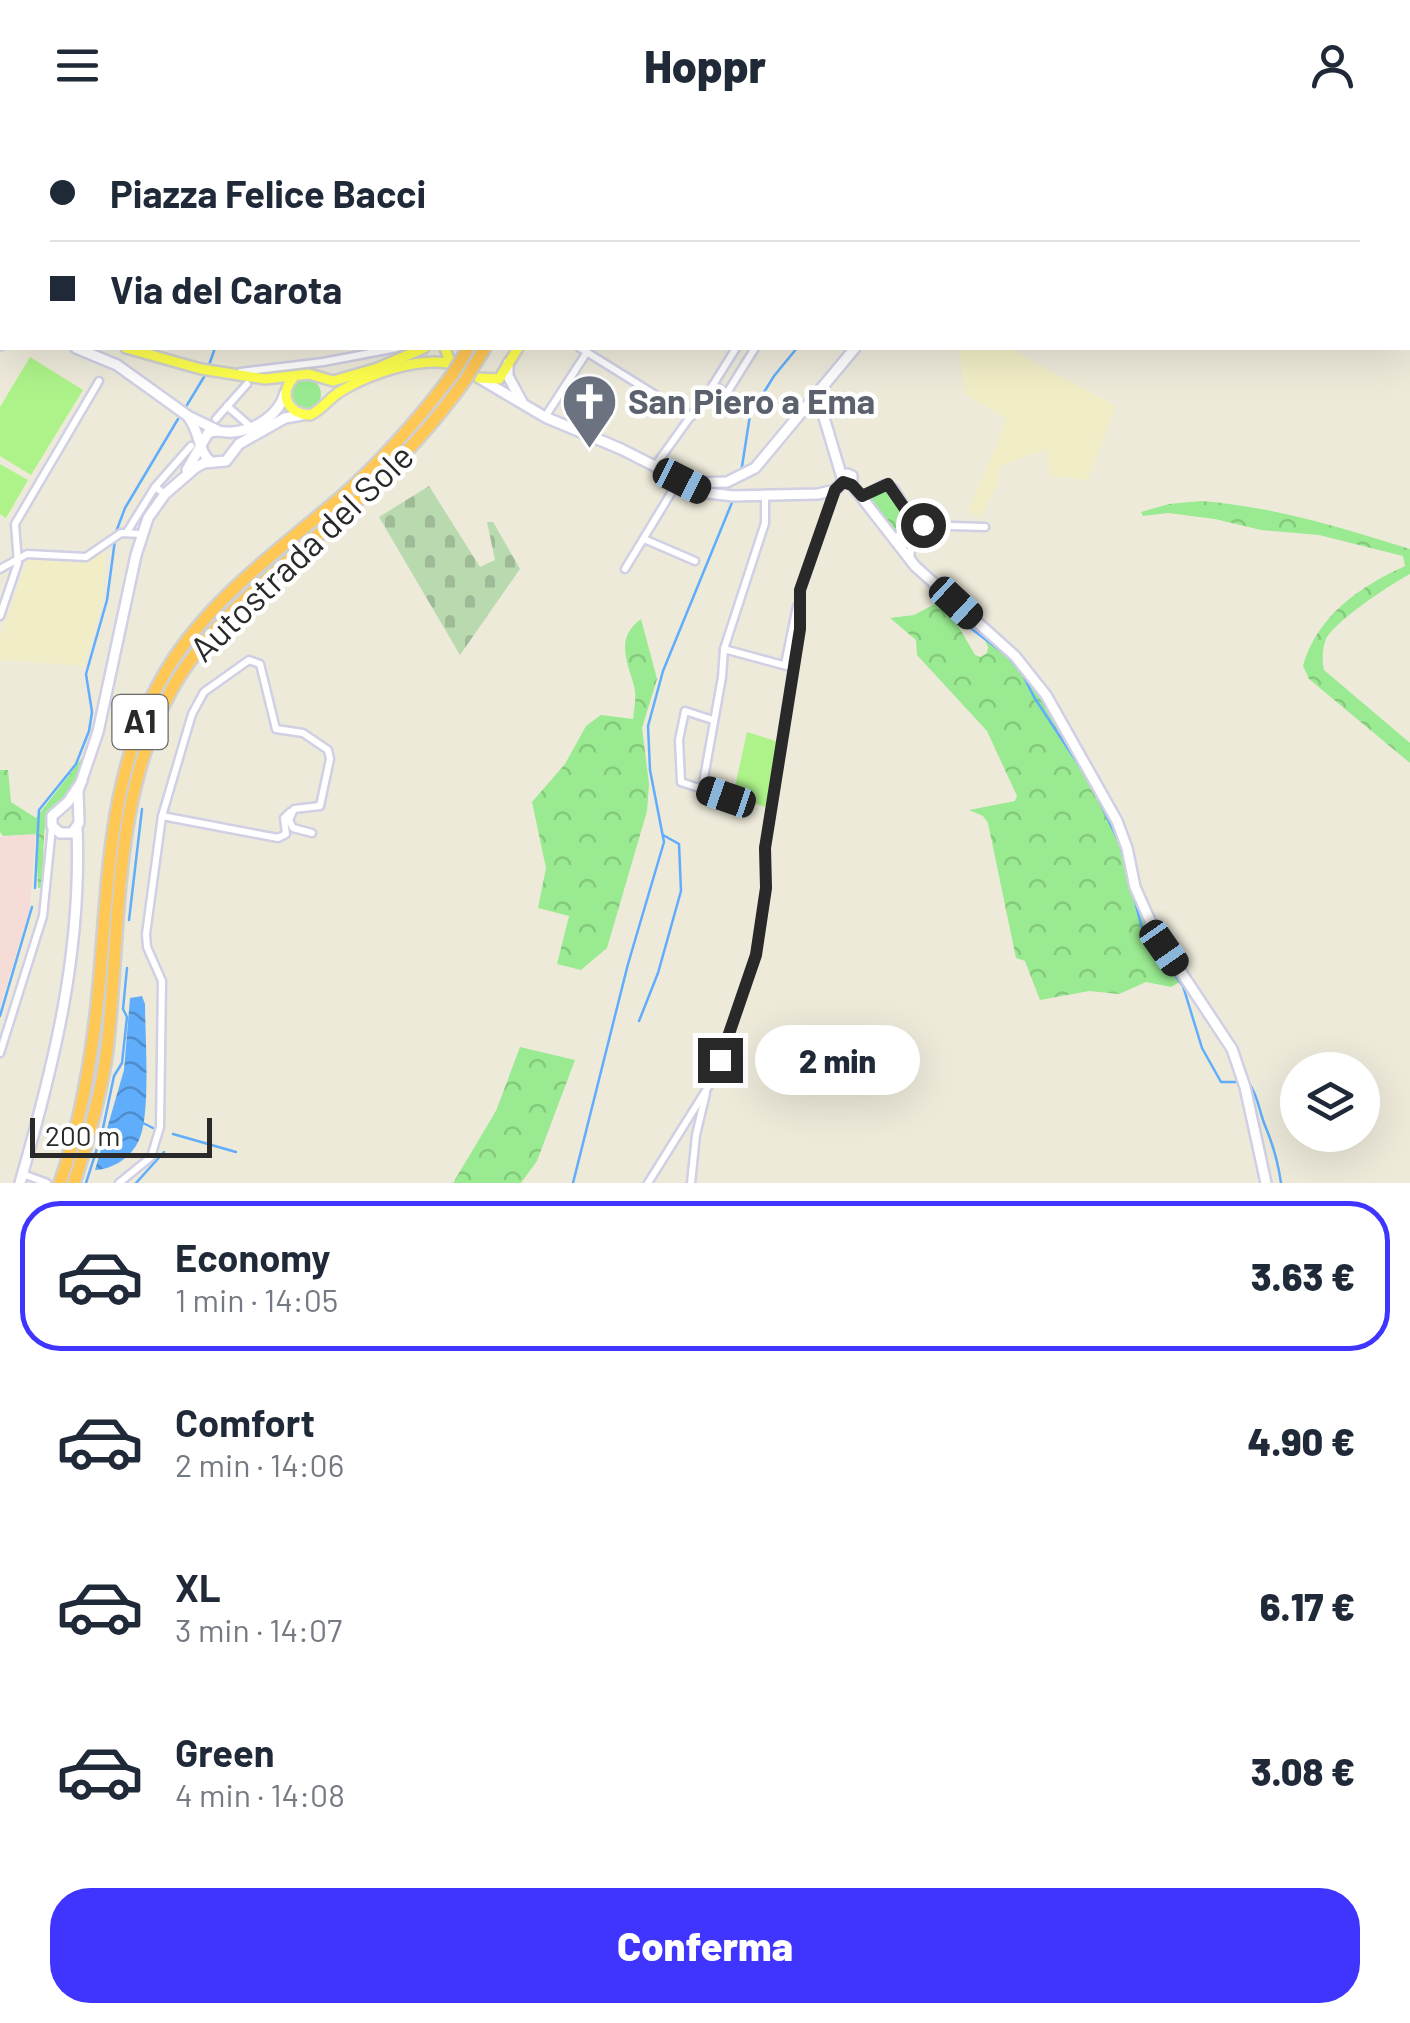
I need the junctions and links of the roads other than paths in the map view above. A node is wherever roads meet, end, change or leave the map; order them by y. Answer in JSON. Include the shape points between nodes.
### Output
{"nodes":[{"id":1,"x":81,"y":350,"type":"edge"},
{"id":2,"x":133,"y":350,"type":"edge"},
{"id":3,"x":386,"y":350,"type":"edge"},
{"id":4,"x":419,"y":350,"type":"edge"},
{"id":5,"x":446,"y":350,"type":"edge"},
{"id":6,"x":466,"y":350,"type":"edge"},
{"id":7,"x":484,"y":350,"type":"edge"},
{"id":8,"x":517,"y":350,"type":"edge"},
{"id":9,"x":584,"y":350,"type":"edge"},
{"id":10,"x":735,"y":350,"type":"edge"},
{"id":11,"x":754,"y":350,"type":"edge"},
{"id":12,"x":853,"y":350,"type":"edge"},
{"id":13,"x":508,"y":362,"type":"junction"},
{"id":14,"x":317,"y":363,"type":"junction"},
{"id":15,"x":452,"y":365,"type":"junction"},
{"id":16,"x":233,"y":372,"type":"junction"},
{"id":17,"x":308,"y":374,"type":"junction"},
{"id":18,"x":473,"y":375,"type":"junction"},
{"id":19,"x":265,"y":378,"type":"junction"},
{"id":20,"x":294,"y":378,"type":"junction"},
{"id":21,"x":100,"y":381,"type":"dead end"},
{"id":22,"x":247,"y":384,"type":"dead end"},
{"id":23,"x":714,"y":385,"type":"junction"},
{"id":24,"x":286,"y":392,"type":"junction"},
{"id":25,"x":816,"y":394,"type":"junction"},
{"id":26,"x":524,"y":404,"type":"junction"},
{"id":27,"x":324,"y":405,"type":"junction"},
{"id":28,"x":227,"y":406,"type":"junction"},
{"id":29,"x":304,"y":415,"type":"junction"},
{"id":30,"x":188,"y":416,"type":"junction"},
{"id":31,"x":691,"y":416,"type":"junction"},
{"id":32,"x":545,"y":417,"type":"junction"},
{"id":33,"x":220,"y":427,"type":"junction"},
{"id":34,"x":251,"y":427,"type":"junction"},
{"id":35,"x":196,"y":445,"type":"junction"},
{"id":36,"x":234,"y":450,"type":"junction"},
{"id":37,"x":211,"y":462,"type":"junction"},
{"id":38,"x":654,"y":467,"type":"junction"},
{"id":39,"x":180,"y":480,"type":"junction"},
{"id":40,"x":681,"y":481,"type":"junction"},
{"id":41,"x":843,"y":484,"type":"junction"},
{"id":42,"x":155,"y":487,"type":"junction"},
{"id":43,"x":165,"y":494,"type":"junction"},
{"id":44,"x":765,"y":496,"type":"junction"},
{"id":45,"x":862,"y":496,"type":"junction"},
{"id":46,"x":915,"y":526,"type":"junction"},
{"id":47,"x":986,"y":527,"type":"dead end"},
{"id":48,"x":142,"y":534,"type":"junction"},
{"id":49,"x":119,"y":535,"type":"junction"},
{"id":50,"x":892,"y":538,"type":"junction"},
{"id":51,"x":644,"y":539,"type":"junction"},
{"id":52,"x":18,"y":558,"type":"junction"},
{"id":53,"x":910,"y":560,"type":"junction"},
{"id":54,"x":695,"y":561,"type":"dead end"},
{"id":55,"x":0,"y":569,"type":"edge"},
{"id":56,"x":625,"y":569,"type":"dead end"},
{"id":57,"x":800,"y":590,"type":"junction"},
{"id":58,"x":0,"y":616,"type":"edge"},
{"id":59,"x":724,"y":648,"type":"junction"},
{"id":60,"x":784,"y":664,"type":"junction"},
{"id":61,"x":794,"y":668,"type":"junction"},
{"id":62,"x":713,"y":720,"type":"junction"},
{"id":63,"x":82,"y":782,"type":"junction"},
{"id":64,"x":702,"y":789,"type":"junction"},
{"id":65,"x":726,"y":797,"type":"dead end"},
{"id":66,"x":64,"y":806,"type":"junction"},
{"id":67,"x":292,"y":811,"type":"junction"},
{"id":68,"x":78,"y":813,"type":"junction"},
{"id":69,"x":162,"y":816,"type":"junction"},
{"id":70,"x":52,"y":826,"type":"junction"},
{"id":71,"x":77,"y":828,"type":"junction"},
{"id":72,"x":312,"y":833,"type":"dead end"},
{"id":73,"x":66,"y":834,"type":"junction"},
{"id":74,"x":48,"y":850,"type":"junction"},
{"id":75,"x":79,"y":862,"type":"junction"},
{"id":76,"x":0,"y":1053,"type":"edge"},
{"id":77,"x":706,"y":1092,"type":"junction"},
{"id":78,"x":22,"y":1178,"type":"edge"},
{"id":79,"x":47,"y":1183,"type":"edge"},
{"id":80,"x":60,"y":1183,"type":"edge"},
{"id":81,"x":74,"y":1183,"type":"edge"},
{"id":82,"x":120,"y":1183,"type":"edge"},
{"id":83,"x":648,"y":1183,"type":"edge"},
{"id":84,"x":691,"y":1183,"type":"edge"},
{"id":85,"x":1266,"y":1183,"type":"edge"}],
"edges":[{"from":1,"to":30,"type":"street","via":[[117,365]]},
{"from":2,"to":16,"type":"main road"},
{"from":3,"to":14,"type":"street"},
{"from":4,"to":17,"type":"main road","via":[[343,380]]},
{"from":5,"to":15,"type":"main road"},
{"from":6,"to":15,"type":"highway","name":"Autostrada del Sole","number":"A1"},
{"from":7,"to":18,"type":"highway","name":"Autostrada del Sole","number":"A1"},
{"from":8,"to":13,"type":"main road"},
{"from":9,"to":31,"type":"street"},
{"from":9,"to":32,"type":"street"},
{"from":10,"to":23,"type":"street"},
{"from":11,"to":23,"type":"street","via":[[727,394]]},
{"from":12,"to":25,"type":"street"},
{"from":13,"to":18,"type":"main road","via":[[500,379]]},
{"from":13,"to":26,"type":"street"},
{"from":14,"to":16,"type":"street"},
{"from":14,"to":17,"type":"street"},
{"from":15,"to":27,"type":"main road","via":[[406,364],[346,388]]},
{"from":15,"to":80,"type":"highway","name":"Autostrada del Sole","number":"A1","via":[[404,436],[217,607],[169,666],[146,708],[113,818],[94,1036]]},
{"from":16,"to":19,"type":"main road"},
{"from":17,"to":20,"type":"main road"},
{"from":17,"to":27,"type":"main road","via":[[325,386]]},
{"from":18,"to":26,"type":"street"},
{"from":18,"to":81,"type":"highway","name":"Autostrada del Sole","number":"A1","via":[[387,472],[212,632],[157,717],[126,833],[102,1082]]},
{"from":19,"to":20,"type":"main road"},
{"from":19,"to":24,"type":"main road"},
{"from":20,"to":24,"type":"main road"},
{"from":21,"to":52,"type":"street","via":[[18,518]]},
{"from":22,"to":28,"type":"street"},
{"from":23,"to":31,"type":"street"},
{"from":24,"to":29,"type":"main road","via":[[289,406]]},
{"from":24,"to":34,"type":"street","via":[[276,412]]},
{"from":25,"to":40,"type":"street","via":[[761,463],[740,478]]},
{"from":25,"to":41,"type":"street"},
{"from":26,"to":32,"type":"street"},
{"from":27,"to":29,"type":"main road"},
{"from":28,"to":33,"type":"street"},
{"from":28,"to":34,"type":"street"},
{"from":29,"to":36,"type":"street","via":[[271,425]]},
{"from":30,"to":33,"type":"street"},
{"from":30,"to":35,"type":"street"},
{"from":31,"to":38,"type":"street"},
{"from":32,"to":38,"type":"street"},
{"from":33,"to":34,"type":"street"},
{"from":33,"to":35,"type":"street"},
{"from":33,"to":36,"type":"street"},
{"from":35,"to":37,"type":"street"},
{"from":35,"to":39,"type":"street"},
{"from":35,"to":42,"type":"street"},
{"from":36,"to":37,"type":"street","via":[[226,462]]},
{"from":37,"to":39,"type":"street"},
{"from":38,"to":40,"type":"street"},
{"from":39,"to":43,"type":"street"},
{"from":40,"to":44,"type":"street","via":[[708,493]]},
{"from":40,"to":51,"type":"street"},
{"from":41,"to":44,"type":"street","via":[[818,494]]},
{"from":41,"to":45,"type":"street"},
{"from":41,"to":57,"type":"street"},
{"from":42,"to":43,"type":"street"},
{"from":42,"to":49,"type":"street"},
{"from":43,"to":48,"type":"street"},
{"from":44,"to":59,"type":"street","via":[[765,523]]},
{"from":45,"to":46,"type":"street","via":[[888,484]]},
{"from":45,"to":50,"type":"street"},
{"from":46,"to":47,"type":"street"},
{"from":46,"to":50,"type":"street"},
{"from":46,"to":53,"type":"street"},
{"from":48,"to":49,"type":"street"},
{"from":48,"to":63,"type":"street"},
{"from":49,"to":52,"type":"street","via":[[80,559],[36,553]]},
{"from":50,"to":53,"type":"street"},
{"from":51,"to":54,"type":"street"},
{"from":51,"to":56,"type":"street"},
{"from":52,"to":55,"type":"street"},
{"from":52,"to":58,"type":"street"},
{"from":53,"to":85,"type":"street","via":[[1042,688],[1116,821],[1156,934],[1232,1049]]},
{"from":57,"to":60,"type":"street"},
{"from":57,"to":61,"type":"street"},
{"from":59,"to":60,"type":"street"},
{"from":59,"to":62,"type":"street"},
{"from":60,"to":61,"type":"street"},
{"from":61,"to":77,"type":"street","via":[[765,848],[756,955]]},
{"from":62,"to":64,"type":"street"},
{"from":62,"to":64,"type":"street","via":[[686,711],[679,740],[681,782]]},
{"from":63,"to":66,"type":"street"},
{"from":63,"to":68,"type":"street"},
{"from":64,"to":65,"type":"street"},
{"from":66,"to":68,"type":"street"},
{"from":66,"to":70,"type":"street","via":[[53,813]]},
{"from":67,"to":69,"type":"street","via":[[284,818],[286,834],[278,838]]},
{"from":67,"to":69,"type":"street","via":[[320,806],[328,750],[303,733],[276,729],[260,664],[250,660],[198,702]]},
{"from":67,"to":72,"type":"street","via":[[293,828]]},
{"from":68,"to":71,"type":"street"},
{"from":69,"to":82,"type":"street","via":[[146,934],[162,981],[160,1127],[151,1157]]},
{"from":70,"to":73,"type":"street"},
{"from":70,"to":74,"type":"street"},
{"from":71,"to":73,"type":"street"},
{"from":71,"to":75,"type":"street"},
{"from":73,"to":74,"type":"street"},
{"from":73,"to":75,"type":"street"},
{"from":74,"to":76,"type":"street","via":[[43,916]]},
{"from":75,"to":78,"type":"street","via":[[65,1010]]},
{"from":77,"to":83,"type":"street"},
{"from":77,"to":84,"type":"street"},
{"from":78,"to":79,"type":"street"}]}
